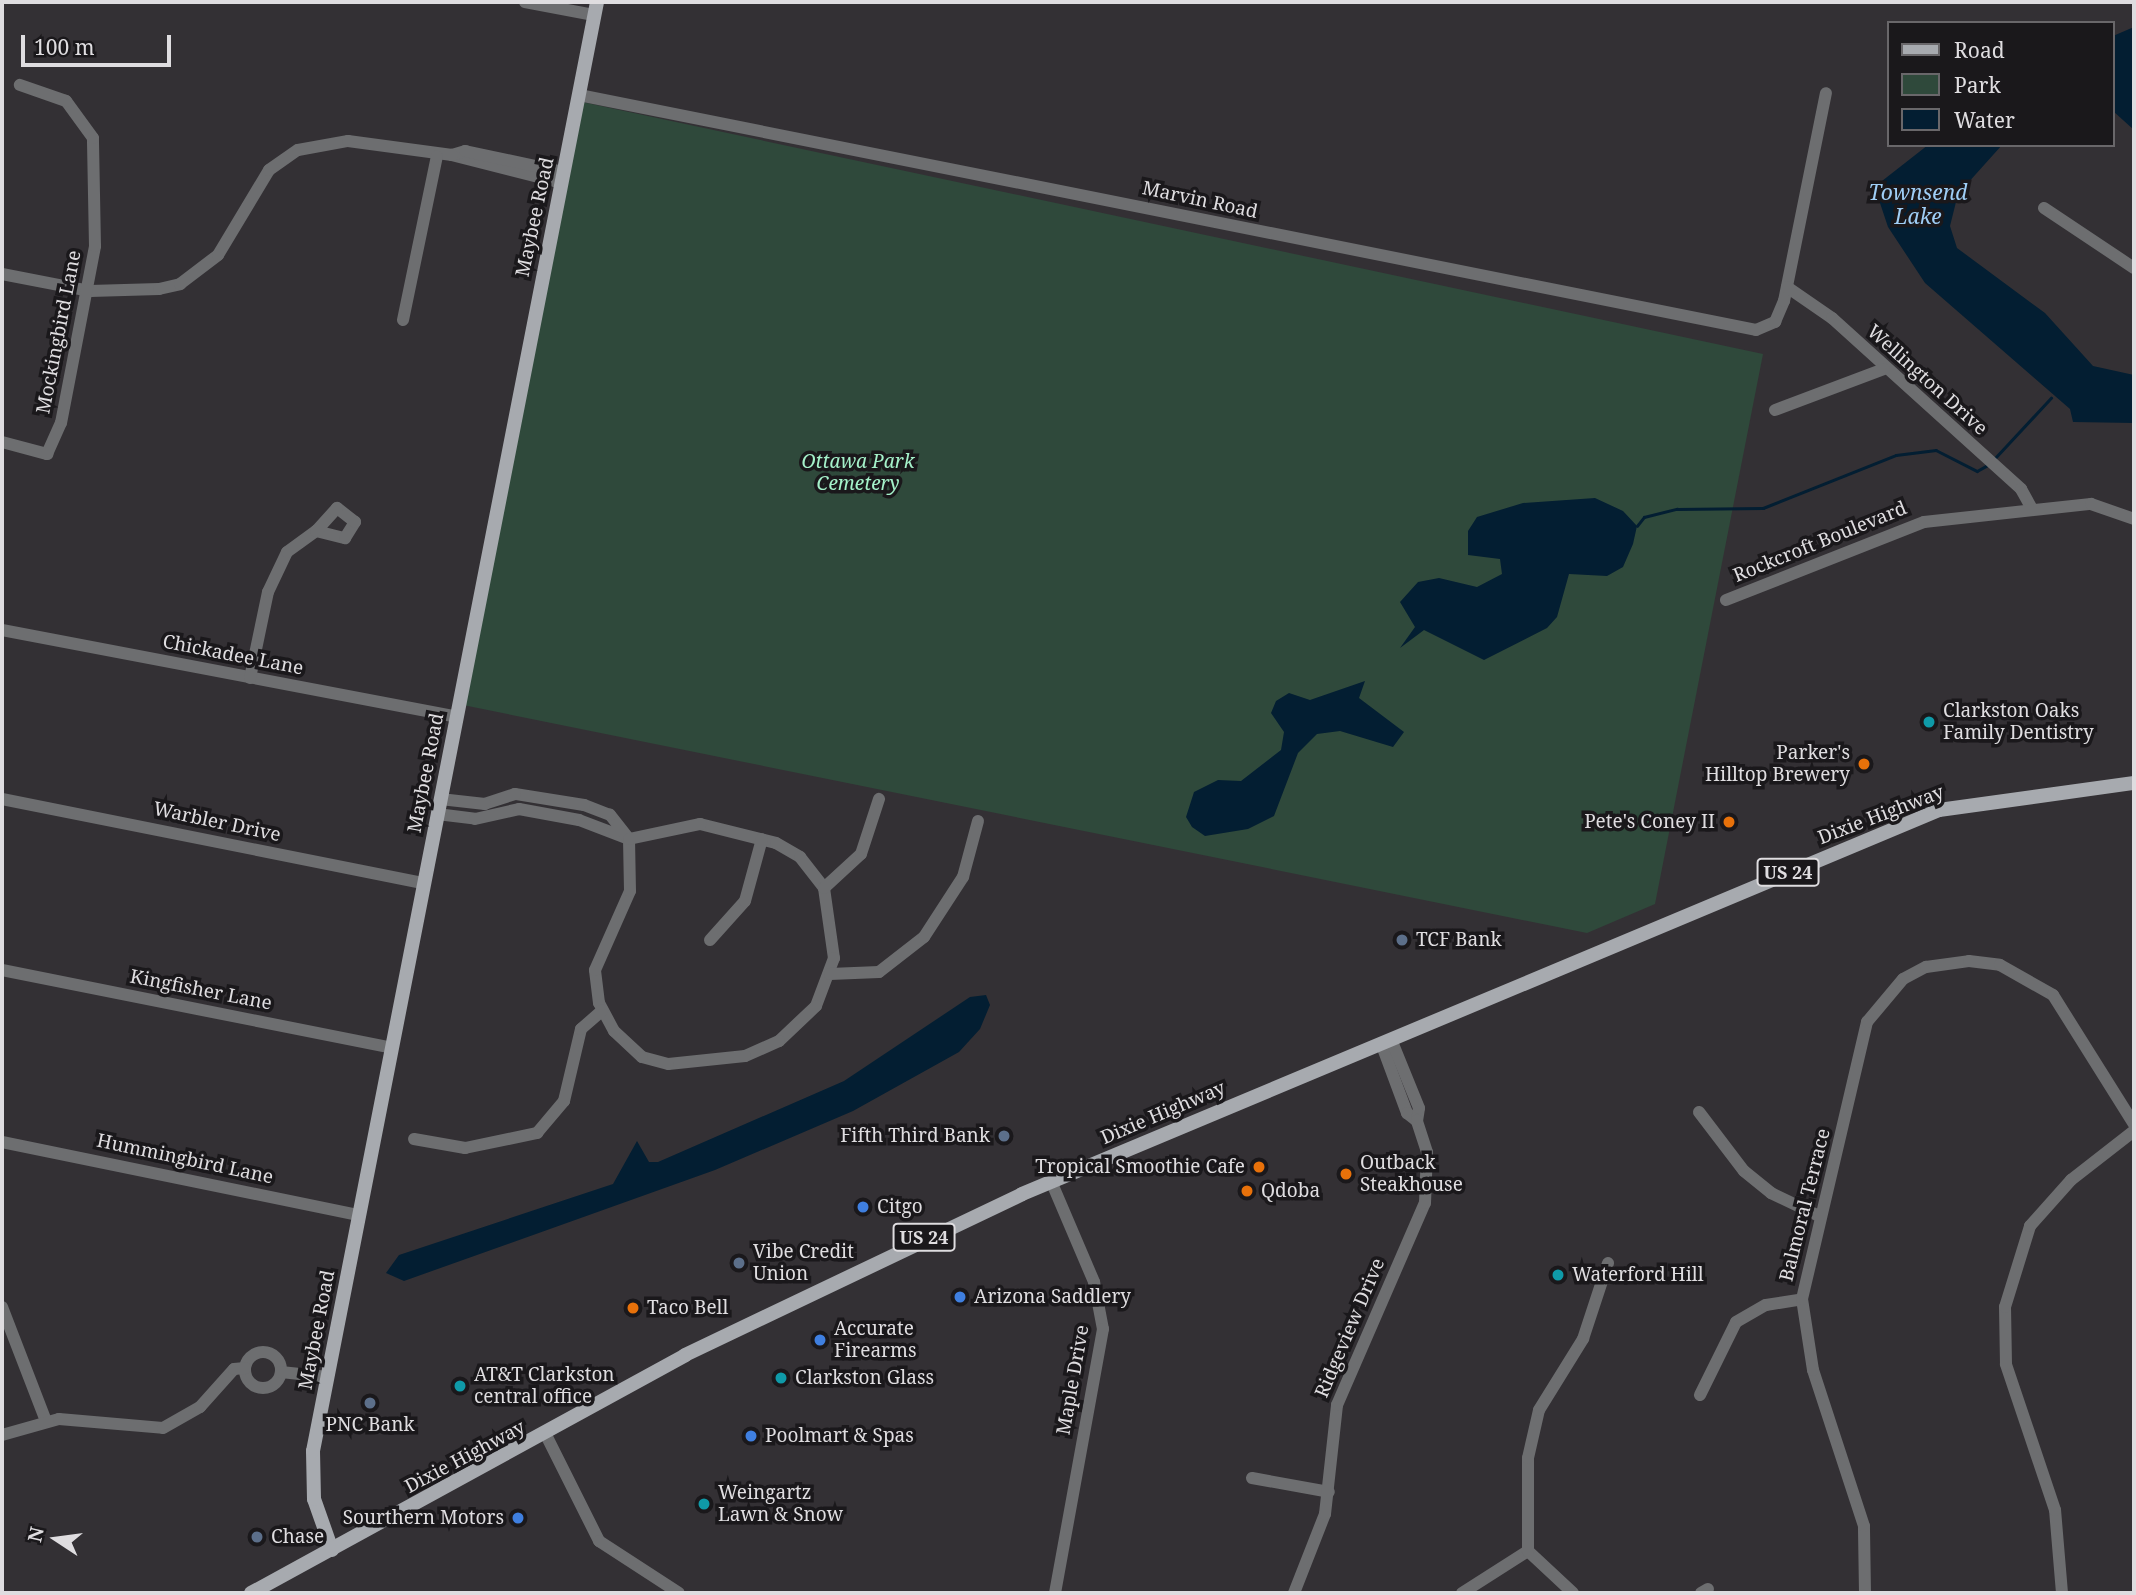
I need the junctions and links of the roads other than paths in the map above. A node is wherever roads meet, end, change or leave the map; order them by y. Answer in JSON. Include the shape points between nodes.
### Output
{"nodes":[{"id":1,"x":525,"y":2,"type":"edge"},
{"id":2,"x":595,"y":9,"type":"edge"},
{"id":3,"x":20,"y":85,"type":"dead end"},
{"id":4,"x":1826,"y":93,"type":"dead end"},
{"id":5,"x":579,"y":95,"type":"junction"},
{"id":6,"x":437,"y":156,"type":"junction"},
{"id":7,"x":563,"y":177,"type":"junction"},
{"id":8,"x":2044,"y":208,"type":"dead end"},
{"id":9,"x":2134,"y":268,"type":"edge"},
{"id":10,"x":2,"y":274,"type":"edge"},
{"id":11,"x":1787,"y":287,"type":"junction"},
{"id":12,"x":90,"y":291,"type":"junction"},
{"id":13,"x":403,"y":320,"type":"dead end"},
{"id":14,"x":1884,"y":369,"type":"junction"},
{"id":15,"x":1775,"y":410,"type":"dead end"},
{"id":16,"x":2,"y":442,"type":"edge"},
{"id":17,"x":2032,"y":509,"type":"junction"},
{"id":18,"x":2134,"y":519,"type":"edge"},
{"id":19,"x":316,"y":531,"type":"dead end"},
{"id":20,"x":1726,"y":600,"type":"dead end"},
{"id":21,"x":2,"y":630,"type":"edge"},
{"id":22,"x":250,"y":678,"type":"junction"},
{"id":23,"x":457,"y":717,"type":"junction"},
{"id":24,"x":2134,"y":783,"type":"edge"},
{"id":25,"x":2,"y":799,"type":"edge"},
{"id":26,"x":440,"y":799,"type":"junction"},
{"id":27,"x":879,"y":799,"type":"dead end"},
{"id":28,"x":485,"y":804,"type":"junction"},
{"id":29,"x":584,"y":805,"type":"junction"},
{"id":30,"x":437,"y":814,"type":"junction"},
{"id":31,"x":489,"y":817,"type":"junction"},
{"id":32,"x":579,"y":820,"type":"junction"},
{"id":33,"x":978,"y":821,"type":"dead end"},
{"id":34,"x":629,"y":839,"type":"junction"},
{"id":35,"x":762,"y":839,"type":"junction"},
{"id":36,"x":424,"y":883,"type":"junction"},
{"id":37,"x":824,"y":888,"type":"junction"},
{"id":38,"x":710,"y":940,"type":"dead end"},
{"id":39,"x":2,"y":970,"type":"edge"},
{"id":40,"x":830,"y":974,"type":"junction"},
{"id":41,"x":602,"y":1011,"type":"junction"},
{"id":42,"x":1386,"y":1041,"type":"junction"},
{"id":43,"x":392,"y":1048,"type":"junction"},
{"id":44,"x":1699,"y":1112,"type":"dead end"},
{"id":45,"x":2134,"y":1124,"type":"edge"},
{"id":46,"x":2134,"y":1131,"type":"edge"},
{"id":47,"x":414,"y":1139,"type":"dead end"},
{"id":48,"x":2,"y":1142,"type":"edge"},
{"id":49,"x":1051,"y":1181,"type":"junction"},
{"id":50,"x":359,"y":1216,"type":"junction"},
{"id":51,"x":1819,"y":1216,"type":"junction"},
{"id":52,"x":1608,"y":1263,"type":"dead end"},
{"id":53,"x":1802,"y":1298,"type":"junction"},
{"id":54,"x":2,"y":1307,"type":"edge"},
{"id":55,"x":246,"y":1368,"type":"junction"},
{"id":56,"x":281,"y":1372,"type":"junction"},
{"id":57,"x":328,"y":1377,"type":"junction"},
{"id":58,"x":1700,"y":1395,"type":"dead end"},
{"id":59,"x":46,"y":1421,"type":"junction"},
{"id":60,"x":2,"y":1435,"type":"edge"},
{"id":61,"x":546,"y":1435,"type":"junction"},
{"id":62,"x":1252,"y":1478,"type":"dead end"},
{"id":63,"x":1329,"y":1492,"type":"junction"},
{"id":64,"x":332,"y":1550,"type":"junction"},
{"id":65,"x":1528,"y":1551,"type":"junction"},
{"id":66,"x":251,"y":1593,"type":"edge"},
{"id":67,"x":679,"y":1593,"type":"edge"},
{"id":68,"x":1055,"y":1593,"type":"edge"},
{"id":69,"x":1294,"y":1593,"type":"edge"},
{"id":70,"x":1462,"y":1593,"type":"edge"},
{"id":71,"x":1573,"y":1593,"type":"edge"},
{"id":72,"x":1864,"y":1593,"type":"edge"},
{"id":73,"x":2062,"y":1593,"type":"edge"}],
"edges":[{"from":1,"to":2,"type":"street"},
{"from":2,"to":5,"type":"main road","name":"Maybee Road"},
{"from":3,"to":12,"type":"street","name":"Mockingbird Lane","via":[[66,101],[93,138],[98,167]]},
{"from":4,"to":11,"type":"street"},
{"from":5,"to":7,"type":"main road","name":"Maybee Road"},
{"from":5,"to":11,"type":"street","name":"Marvin Road","via":[[1744,329],[1775,322]]},
{"from":6,"to":7,"type":"street"},
{"from":6,"to":12,"type":"street","via":[[348,141],[298,150],[269,170],[218,255],[180,284],[129,295]]},
{"from":6,"to":13,"type":"street"},
{"from":7,"to":23,"type":"main road","name":"Maybee Road"},
{"from":8,"to":9,"type":"street"},
{"from":10,"to":12,"type":"street"},
{"from":11,"to":14,"type":"street","name":"Wellington Drive","via":[[1832,318]]},
{"from":12,"to":16,"type":"street","name":"Mockingbird Lane","via":[[65,409],[47,454]]},
{"from":14,"to":15,"type":"street"},
{"from":14,"to":17,"type":"street","name":"Wellington Drive","via":[[2021,489]]},
{"from":17,"to":18,"type":"street","name":"Rockcroft Boulevard","via":[[2091,504]]},
{"from":17,"to":20,"type":"street","name":"Rockcroft Boulevard","via":[[1904,526]]},
{"from":19,"to":22,"type":"street","via":[[296,541],[275,572]]},
{"from":21,"to":22,"type":"street","name":"Chickadee Lane"},
{"from":22,"to":23,"type":"street","name":"Chickadee Lane"},
{"from":23,"to":26,"type":"main road","name":"Maybee Road"},
{"from":24,"to":42,"type":"main road","name":"Dixie Highway","number":"US 24","via":[[2016,794],[1939,810]]},
{"from":25,"to":36,"type":"street","name":"Warbler Drive"},
{"from":26,"to":28,"type":"street"},
{"from":26,"to":30,"type":"main road","name":"Maybee Road"},
{"from":27,"to":37,"type":"street","via":[[861,854]]},
{"from":28,"to":29,"type":"street","via":[[515,794]]},
{"from":28,"to":31,"type":"street"},
{"from":29,"to":32,"type":"street"},
{"from":29,"to":34,"type":"street","via":[[610,815]]},
{"from":30,"to":31,"type":"street"},
{"from":30,"to":36,"type":"main road","name":"Maybee Road"},
{"from":31,"to":32,"type":"street","via":[[519,809]]},
{"from":32,"to":34,"type":"street"},
{"from":33,"to":40,"type":"street","via":[[962,877],[924,937],[879,972]]},
{"from":34,"to":35,"type":"street","via":[[684,823]]},
{"from":34,"to":41,"type":"street","via":[[631,891],[595,970]]},
{"from":35,"to":37,"type":"street","via":[[800,857]]},
{"from":35,"to":38,"type":"street","via":[[745,901]]},
{"from":36,"to":43,"type":"main road","name":"Maybee Road"},
{"from":37,"to":40,"type":"street","via":[[835,941]]},
{"from":39,"to":43,"type":"street","name":"Kingfisher Lane"},
{"from":40,"to":41,"type":"street","via":[[797,1028],[745,1056],[655,1062],[624,1043]]},
{"from":41,"to":47,"type":"street","via":[[581,1029],[564,1101],[537,1133],[509,1142],[446,1146]]},
{"from":42,"to":49,"type":"main road","name":"Dixie Highway","number":"US 24"},
{"from":42,"to":63,"type":"street","name":"Ridgeview Drive","via":[[1407,1113],[1417,1121],[1429,1164],[1425,1203],[1337,1405]]},
{"from":43,"to":50,"type":"main road","name":"Maybee Road"},
{"from":44,"to":51,"type":"street","via":[[1744,1171]]},
{"from":45,"to":51,"type":"street","name":"Balmoral Terrace","via":[[2053,995],[2000,965],[1969,961],[1926,967],[1903,979],[1867,1022],[1856,1048],[1844,1141]]},
{"from":46,"to":73,"type":"street","via":[[2071,1180],[2030,1226],[2008,1284],[2006,1364],[2055,1510]]},
{"from":48,"to":50,"type":"street","name":"Hummingbird Lane"},
{"from":49,"to":61,"type":"main road","name":"Dixie Highway","number":"US 24","via":[[874,1260],[685,1355]]},
{"from":49,"to":68,"type":"street","name":"Maple Drive","via":[[1094,1282],[1104,1329]]},
{"from":50,"to":57,"type":"main road","name":"Maybee Road"},
{"from":51,"to":53,"type":"street","name":"Balmoral Terrace"},
{"from":52,"to":65,"type":"street","via":[[1583,1339],[1539,1410],[1528,1458]]},
{"from":53,"to":58,"type":"street","via":[[1766,1305],[1736,1322]]},
{"from":53,"to":72,"type":"street","name":"Balmoral Terrace","via":[[1813,1370],[1864,1526]]},
{"from":54,"to":59,"type":"street"},
{"from":55,"to":56,"type":"street","via":[[252,1356],[265,1352],[277,1359]]},
{"from":55,"to":56,"type":"street","via":[[249,1381],[261,1388],[274,1384]]},
{"from":55,"to":59,"type":"street","via":[[234,1369],[200,1407],[163,1428]]},
{"from":56,"to":57,"type":"street"},
{"from":57,"to":64,"type":"main road","name":"Maybee Road","via":[[312,1465],[314,1499]]},
{"from":59,"to":60,"type":"street"},
{"from":61,"to":64,"type":"main road","name":"Dixie Highway","number":"US 24"},
{"from":61,"to":67,"type":"street","via":[[599,1541]]},
{"from":62,"to":63,"type":"street"},
{"from":63,"to":69,"type":"street","name":"Ridgeview Drive"},
{"from":64,"to":66,"type":"main road","name":"Dixie Highway","number":"US 24"},
{"from":65,"to":70,"type":"street"},
{"from":65,"to":71,"type":"street"}]}
